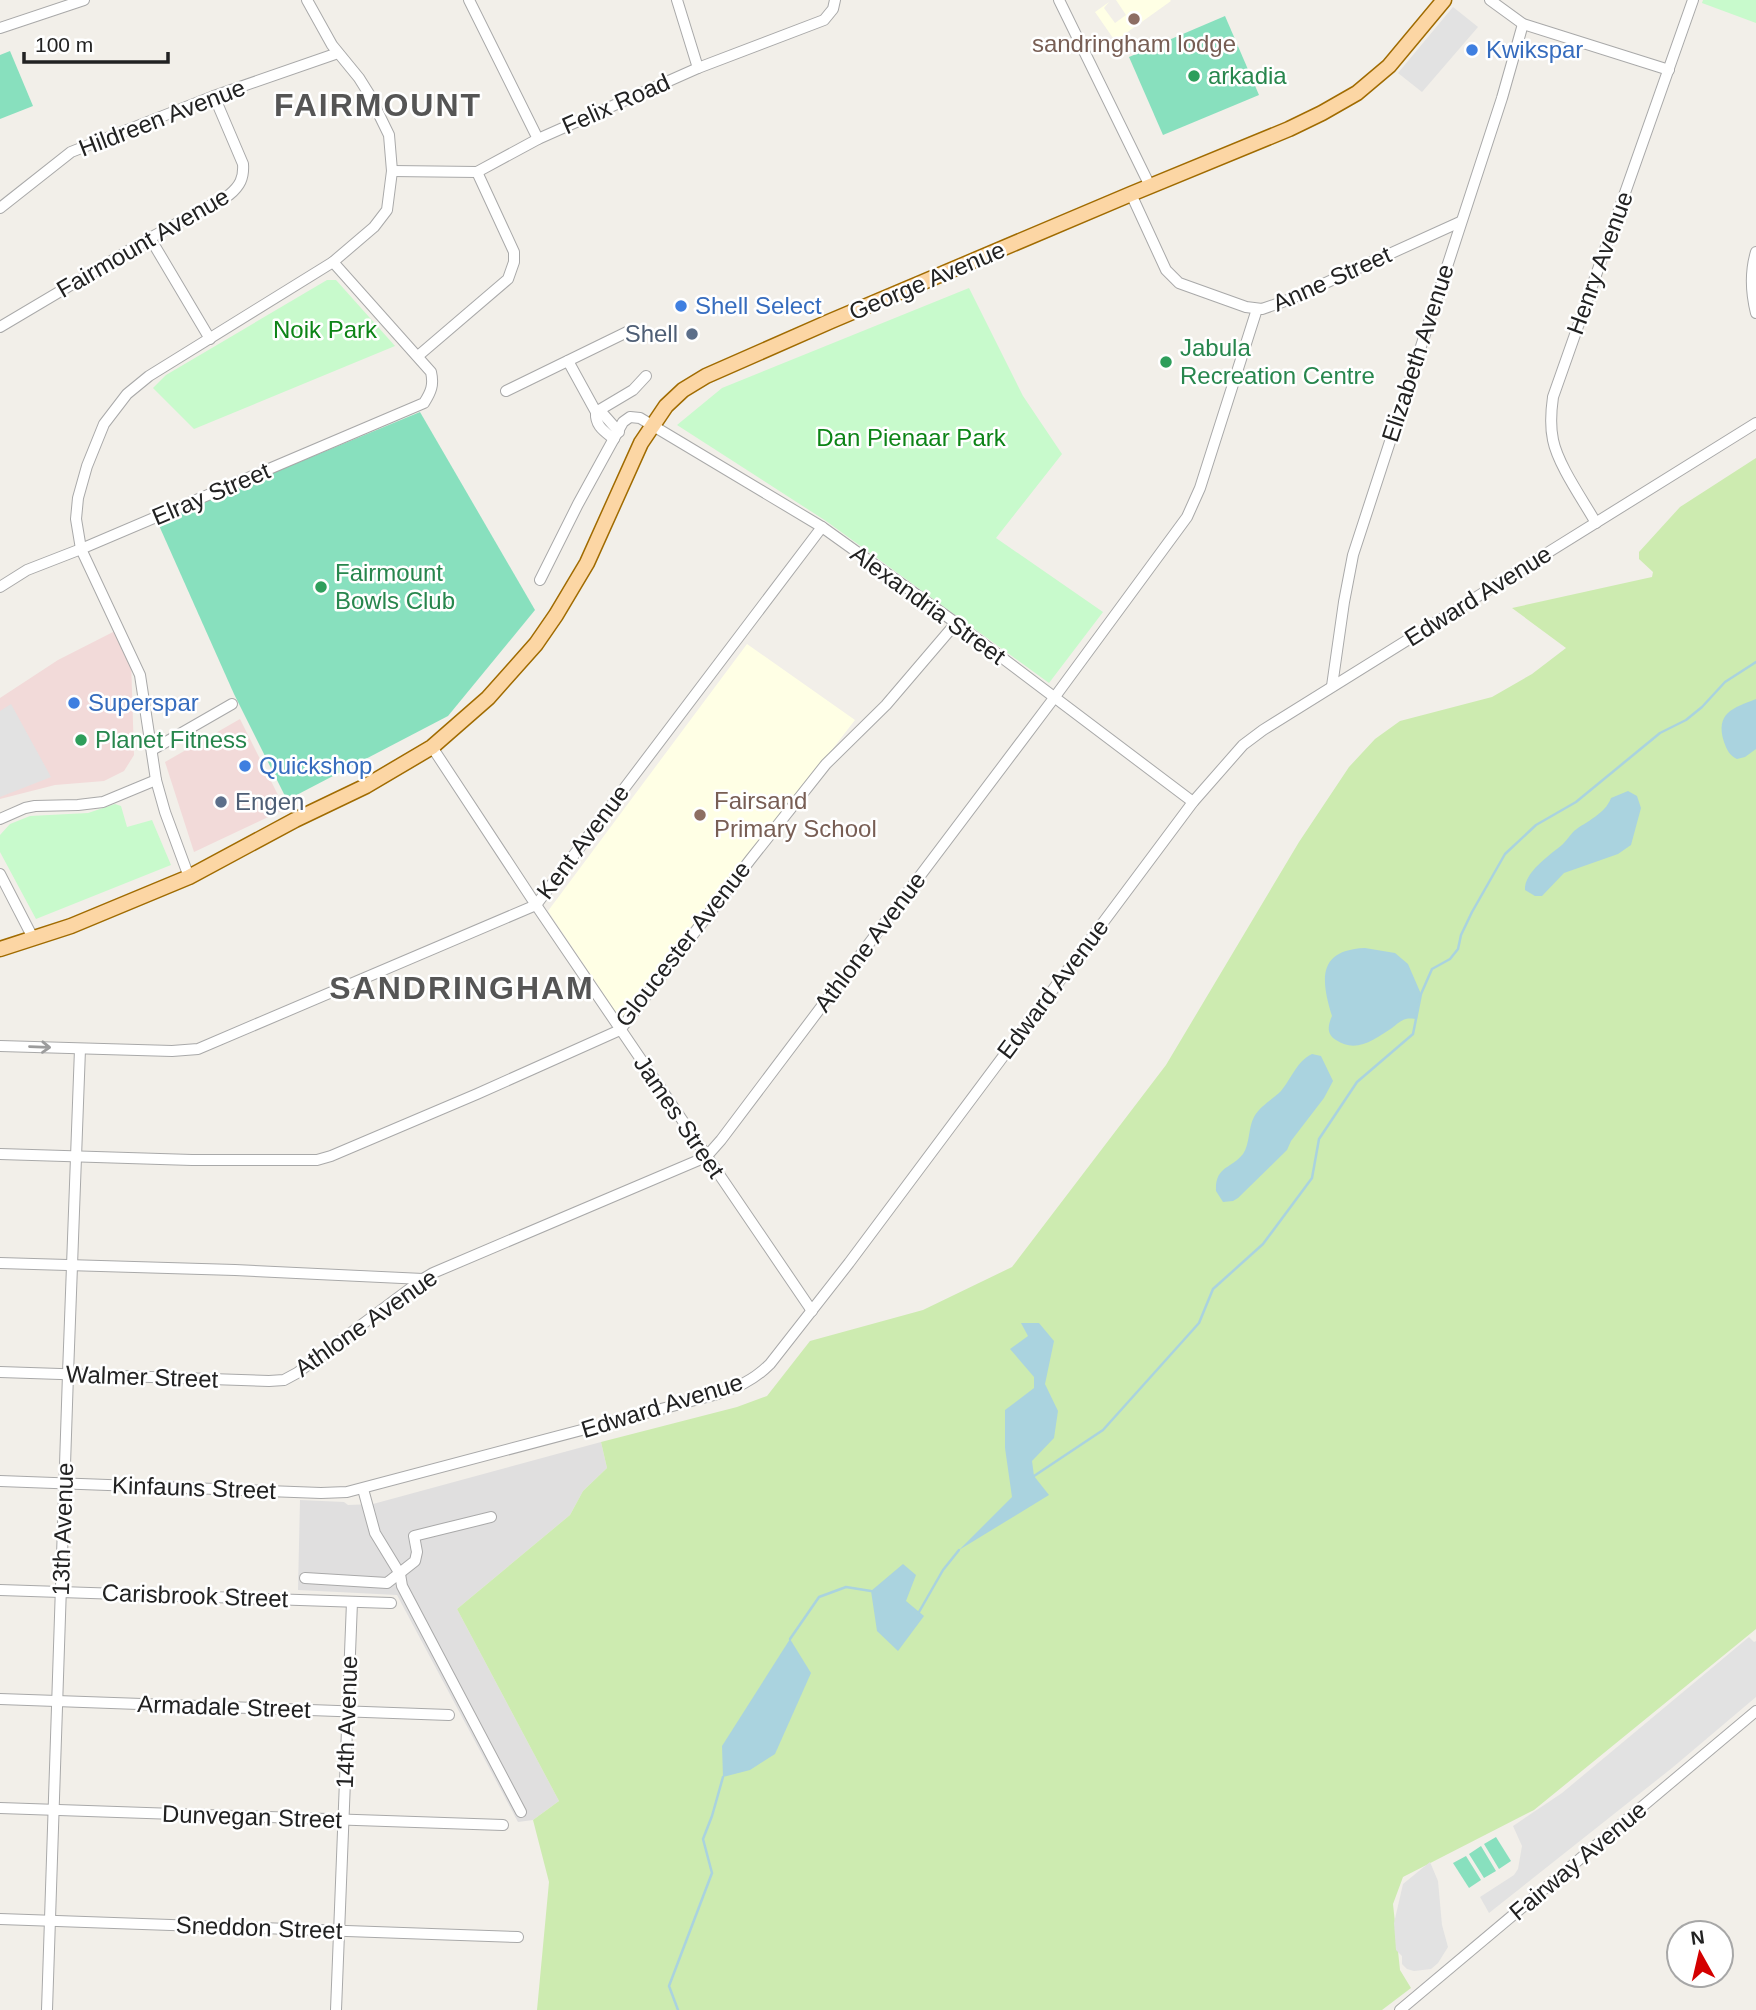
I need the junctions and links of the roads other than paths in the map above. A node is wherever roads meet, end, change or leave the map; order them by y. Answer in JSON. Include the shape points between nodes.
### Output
{"nodes":[{"id":1,"x":84,"y":0,"type":"edge"},
{"id":2,"x":307,"y":0,"type":"edge"},
{"id":3,"x":469,"y":0,"type":"edge"},
{"id":4,"x":677,"y":0,"type":"edge"},
{"id":5,"x":1059,"y":0,"type":"edge"},
{"id":6,"x":1444,"y":0,"type":"edge"},
{"id":7,"x":1490,"y":0,"type":"edge"},
{"id":8,"x":1693,"y":0,"type":"edge"},
{"id":9,"x":834,"y":4,"type":"edge"},
{"id":10,"x":1523,"y":24,"type":"junction"},
{"id":11,"x":0,"y":28,"type":"edge"},
{"id":12,"x":338,"y":53,"type":"junction"},
{"id":13,"x":698,"y":68,"type":"junction"},
{"id":14,"x":1669,"y":70,"type":"junction"},
{"id":15,"x":214,"y":96,"type":"junction"},
{"id":16,"x":538,"y":139,"type":"junction"},
{"id":17,"x":392,"y":171,"type":"junction"},
{"id":18,"x":477,"y":172,"type":"junction"},
{"id":19,"x":1150,"y":186,"type":"junction"},
{"id":20,"x":1131,"y":194,"type":"junction"},
{"id":21,"x":0,"y":208,"type":"edge"},
{"id":22,"x":1460,"y":222,"type":"junction"},
{"id":23,"x":150,"y":238,"type":"junction"},
{"id":24,"x":1756,"y":252,"type":"edge"},
{"id":25,"x":333,"y":262,"type":"junction"},
{"id":26,"x":1257,"y":309,"type":"junction"},
{"id":27,"x":1756,"y":313,"type":"edge"},
{"id":28,"x":0,"y":327,"type":"edge"},
{"id":29,"x":627,"y":332,"type":"dead end"},
{"id":30,"x":210,"y":339,"type":"junction"},
{"id":31,"x":418,"y":356,"type":"junction"},
{"id":32,"x":568,"y":361,"type":"junction"},
{"id":33,"x":646,"y":376,"type":"dead end"},
{"id":34,"x":506,"y":391,"type":"dead end"},
{"id":35,"x":596,"y":412,"type":"junction"},
{"id":36,"x":1756,"y":423,"type":"edge"},
{"id":37,"x":652,"y":425,"type":"junction"},
{"id":38,"x":616,"y":436,"type":"junction"},
{"id":39,"x":1596,"y":523,"type":"junction"},
{"id":40,"x":822,"y":527,"type":"junction"},
{"id":41,"x":80,"y":549,"type":"junction"},
{"id":42,"x":540,"y":580,"type":"dead end"},
{"id":43,"x":0,"y":587,"type":"edge"},
{"id":44,"x":956,"y":623,"type":"junction"},
{"id":45,"x":1332,"y":687,"type":"junction"},
{"id":46,"x":1054,"y":698,"type":"junction"},
{"id":47,"x":232,"y":704,"type":"dead end"},
{"id":48,"x":432,"y":747,"type":"junction"},
{"id":49,"x":152,"y":750,"type":"junction"},
{"id":50,"x":156,"y":780,"type":"junction"},
{"id":51,"x":1194,"y":802,"type":"junction"},
{"id":52,"x":0,"y":819,"type":"edge"},
{"id":53,"x":191,"y":873,"type":"junction"},
{"id":54,"x":0,"y":874,"type":"edge"},
{"id":55,"x":536,"y":905,"type":"junction"},
{"id":56,"x":32,"y":935,"type":"junction"},
{"id":57,"x":0,"y":941,"type":"edge"},
{"id":58,"x":0,"y":949,"type":"edge"},
{"id":59,"x":620,"y":1030,"type":"junction"},
{"id":60,"x":0,"y":1045,"type":"edge"},
{"id":61,"x":80,"y":1049,"type":"junction"},
{"id":62,"x":0,"y":1154,"type":"edge"},
{"id":63,"x":76,"y":1157,"type":"junction"},
{"id":64,"x":706,"y":1157,"type":"junction"},
{"id":65,"x":0,"y":1263,"type":"edge"},
{"id":66,"x":73,"y":1266,"type":"junction"},
{"id":67,"x":423,"y":1279,"type":"junction"},
{"id":68,"x":811,"y":1311,"type":"junction"},
{"id":69,"x":0,"y":1372,"type":"edge"},
{"id":70,"x":68,"y":1374,"type":"junction"},
{"id":71,"x":284,"y":1380,"type":"joint"},
{"id":72,"x":0,"y":1481,"type":"edge"},
{"id":73,"x":65,"y":1484,"type":"junction"},
{"id":74,"x":363,"y":1489,"type":"junction"},
{"id":75,"x":347,"y":1492,"type":"joint"},
{"id":76,"x":491,"y":1517,"type":"dead end"},
{"id":77,"x":400,"y":1574,"type":"junction"},
{"id":78,"x":305,"y":1578,"type":"dead end"},
{"id":79,"x":0,"y":1590,"type":"edge"},
{"id":80,"x":61,"y":1592,"type":"junction"},
{"id":81,"x":352,"y":1602,"type":"junction"},
{"id":82,"x":391,"y":1603,"type":"dead end"},
{"id":83,"x":0,"y":1699,"type":"edge"},
{"id":84,"x":58,"y":1701,"type":"junction"},
{"id":85,"x":348,"y":1711,"type":"junction"},
{"id":86,"x":1756,"y":1711,"type":"edge"},
{"id":87,"x":449,"y":1715,"type":"dead end"},
{"id":88,"x":0,"y":1808,"type":"edge"},
{"id":89,"x":54,"y":1810,"type":"junction"},
{"id":90,"x":521,"y":1812,"type":"dead end"},
{"id":91,"x":343,"y":1821,"type":"junction"},
{"id":92,"x":503,"y":1825,"type":"dead end"},
{"id":93,"x":0,"y":1919,"type":"edge"},
{"id":94,"x":50,"y":1921,"type":"junction"},
{"id":95,"x":339,"y":1931,"type":"junction"},
{"id":96,"x":518,"y":1937,"type":"dead end"},
{"id":97,"x":47,"y":2010,"type":"edge"},
{"id":98,"x":336,"y":2010,"type":"edge"},
{"id":99,"x":1400,"y":2010,"type":"edge"}],
"edges":[{"from":1,"to":11,"type":"street"},
{"from":2,"to":12,"type":"street"},
{"from":3,"to":16,"type":"street"},
{"from":4,"to":13,"type":"street"},
{"from":5,"to":19,"type":"street"},
{"from":6,"to":19,"type":"main road","name":"George Avenue","via":[[1389,66],[1342,103]]},
{"from":7,"to":10,"type":"street"},
{"from":8,"to":14,"type":"street","name":"Henry Avenue"},
{"from":9,"to":13,"type":"street","name":"Felix Road","via":[[824,20]]},
{"from":10,"to":14,"type":"street"},
{"from":10,"to":22,"type":"street","name":"Elizabeth Avenue"},
{"from":12,"to":15,"type":"street","name":"Hildreen Avenue"},
{"from":12,"to":17,"type":"street","via":[[379,112],[390,139]]},
{"from":13,"to":16,"type":"street","name":"Felix Road"},
{"from":14,"to":39,"type":"street","name":"Henry Avenue","via":[[1553,397],[1553,443]]},
{"from":15,"to":21,"type":"street","name":"Hildreen Avenue","via":[[71,152]]},
{"from":15,"to":23,"type":"street","name":"Fairmount Avenue","via":[[243,164],[241,182],[229,195]]},
{"from":16,"to":18,"type":"street","name":"Felix Road"},
{"from":17,"to":18,"type":"street","name":"Felix Road"},
{"from":17,"to":25,"type":"street","via":[[384,215]]},
{"from":18,"to":31,"type":"street","via":[[514,252],[513,270]]},
{"from":19,"to":20,"type":"main road","name":"George Avenue"},
{"from":20,"to":26,"type":"street","name":"Anne Street","via":[[1172,278]]},
{"from":20,"to":37,"type":"main road","name":"George Avenue","via":[[706,376],[683,390]]},
{"from":22,"to":26,"type":"street","name":"Anne Street","via":[[1288,300]]},
{"from":22,"to":45,"type":"street","name":"Elizabeth Avenue","via":[[1353,555]]},
{"from":23,"to":28,"type":"street","name":"Fairmount Avenue"},
{"from":23,"to":30,"type":"street"},
{"from":24,"to":27,"type":"street","via":[[1752,271]]},
{"from":25,"to":30,"type":"street"},
{"from":25,"to":31,"type":"street"},
{"from":26,"to":46,"type":"street","name":"Athlone Avenue","via":[[1192,509]]},
{"from":29,"to":32,"type":"street"},
{"from":30,"to":41,"type":"street","via":[[134,388],[104,424],[78,498]]},
{"from":31,"to":41,"type":"street","name":"Elray Street","via":[[433,381],[424,404]]},
{"from":32,"to":34,"type":"street"},
{"from":32,"to":35,"type":"street"},
{"from":33,"to":35,"type":"street","via":[[633,390]]},
{"from":35,"to":38,"type":"street","via":[[600,429]]},
{"from":36,"to":39,"type":"street","name":"Edward Avenue"},
{"from":37,"to":38,"type":"street","via":[[630,417]]},
{"from":37,"to":40,"type":"street","name":"Alexandria Street"},
{"from":37,"to":48,"type":"main road","name":"George Avenue","via":[[587,563],[556,615],[488,698]]},
{"from":38,"to":42,"type":"street"},
{"from":39,"to":45,"type":"street","name":"Edward Avenue"},
{"from":40,"to":44,"type":"street","name":"Alexandria Street"},
{"from":40,"to":55,"type":"street","name":"Kent Avenue"},
{"from":41,"to":43,"type":"street","name":"Elray Street","via":[[27,570]]},
{"from":41,"to":49,"type":"street","via":[[140,675]]},
{"from":44,"to":46,"type":"street","name":"Alexandria Street"},
{"from":44,"to":59,"type":"street","name":"Gloucester Avenue","via":[[886,705],[826,764]]},
{"from":45,"to":51,"type":"street","name":"Edward Avenue","via":[[1243,745]]},
{"from":46,"to":51,"type":"street","name":"Alexandria Street"},
{"from":46,"to":64,"type":"street","name":"Athlone Avenue"},
{"from":47,"to":49,"type":"street"},
{"from":48,"to":53,"type":"main road","name":"George Avenue","via":[[366,786]]},
{"from":48,"to":55,"type":"street","name":"James Street"},
{"from":49,"to":50,"type":"street"},
{"from":50,"to":52,"type":"street","via":[[103,802],[35,806]]},
{"from":50,"to":53,"type":"street"},
{"from":51,"to":68,"type":"street","name":"Edward Avenue"},
{"from":53,"to":56,"type":"main road","name":"George Avenue","via":[[106,913]]},
{"from":54,"to":56,"type":"street"},
{"from":55,"to":59,"type":"street","name":"James Street"},
{"from":55,"to":61,"type":"street","name":"Kent Avenue","via":[[198,1049]]},
{"from":56,"to":57,"type":"main road"},
{"from":56,"to":58,"type":"main road"},
{"from":59,"to":63,"type":"street","name":"Gloucester Avenue","via":[[331,1156],[306,1161]]},
{"from":59,"to":64,"type":"street","name":"James Street"},
{"from":60,"to":61,"type":"street","name":"Kent Avenue","one_way":true},
{"from":61,"to":63,"type":"street","name":"13th Avenue"},
{"from":62,"to":63,"type":"street","name":"Gloucester Avenue"},
{"from":63,"to":66,"type":"street","name":"13th Avenue"},
{"from":64,"to":67,"type":"street","name":"Athlone Avenue"},
{"from":64,"to":68,"type":"street","name":"James Street"},
{"from":65,"to":66,"type":"street"},
{"from":66,"to":67,"type":"street"},
{"from":66,"to":70,"type":"street","name":"13th Avenue"},
{"from":67,"to":71,"type":"street","name":"Athlone Avenue"},
{"from":68,"to":74,"type":"street","name":"Edward Avenue","via":[[770,1364],[743,1385]]},
{"from":69,"to":70,"type":"street","name":"Walmer Street"},
{"from":70,"to":71,"type":"street","name":"Walmer Street"},
{"from":70,"to":73,"type":"street","name":"13th Avenue"},
{"from":72,"to":73,"type":"street","name":"Kinfauns Street"},
{"from":73,"to":75,"type":"street","name":"Kinfauns Street"},
{"from":73,"to":80,"type":"street","name":"13th Avenue"},
{"from":74,"to":75,"type":"street","name":"Edward Avenue"},
{"from":74,"to":77,"type":"street","via":[[375,1533]]},
{"from":76,"to":77,"type":"street","via":[[414,1536],[417,1558]]},
{"from":77,"to":78,"type":"street","via":[[387,1583]]},
{"from":77,"to":90,"type":"street","via":[[402,1586]]},
{"from":79,"to":80,"type":"street","name":"Carisbrook Street"},
{"from":80,"to":81,"type":"street","name":"Carisbrook Street"},
{"from":80,"to":84,"type":"street","name":"13th Avenue"},
{"from":81,"to":82,"type":"street","name":"Carisbrook Street"},
{"from":81,"to":85,"type":"street","name":"14th Avenue"},
{"from":83,"to":84,"type":"street","name":"Armadale Street"},
{"from":84,"to":85,"type":"street","name":"Armadale Street"},
{"from":84,"to":89,"type":"street","name":"13th Avenue"},
{"from":85,"to":87,"type":"street","name":"Armadale Street"},
{"from":85,"to":91,"type":"street","name":"14th Avenue"},
{"from":86,"to":99,"type":"street","name":"Fairway Avenue"},
{"from":88,"to":89,"type":"street","name":"Dunvegan Street"},
{"from":89,"to":91,"type":"street","name":"Dunvegan Street"},
{"from":89,"to":94,"type":"street","name":"13th Avenue"},
{"from":91,"to":92,"type":"street","name":"Dunvegan Street"},
{"from":91,"to":95,"type":"street","name":"14th Avenue"},
{"from":93,"to":94,"type":"street","name":"Sneddon Street"},
{"from":94,"to":95,"type":"street","name":"Sneddon Street"},
{"from":94,"to":97,"type":"street","name":"13th Avenue"},
{"from":95,"to":96,"type":"street","name":"Sneddon Street"},
{"from":95,"to":98,"type":"street","name":"14th Avenue"}]}
